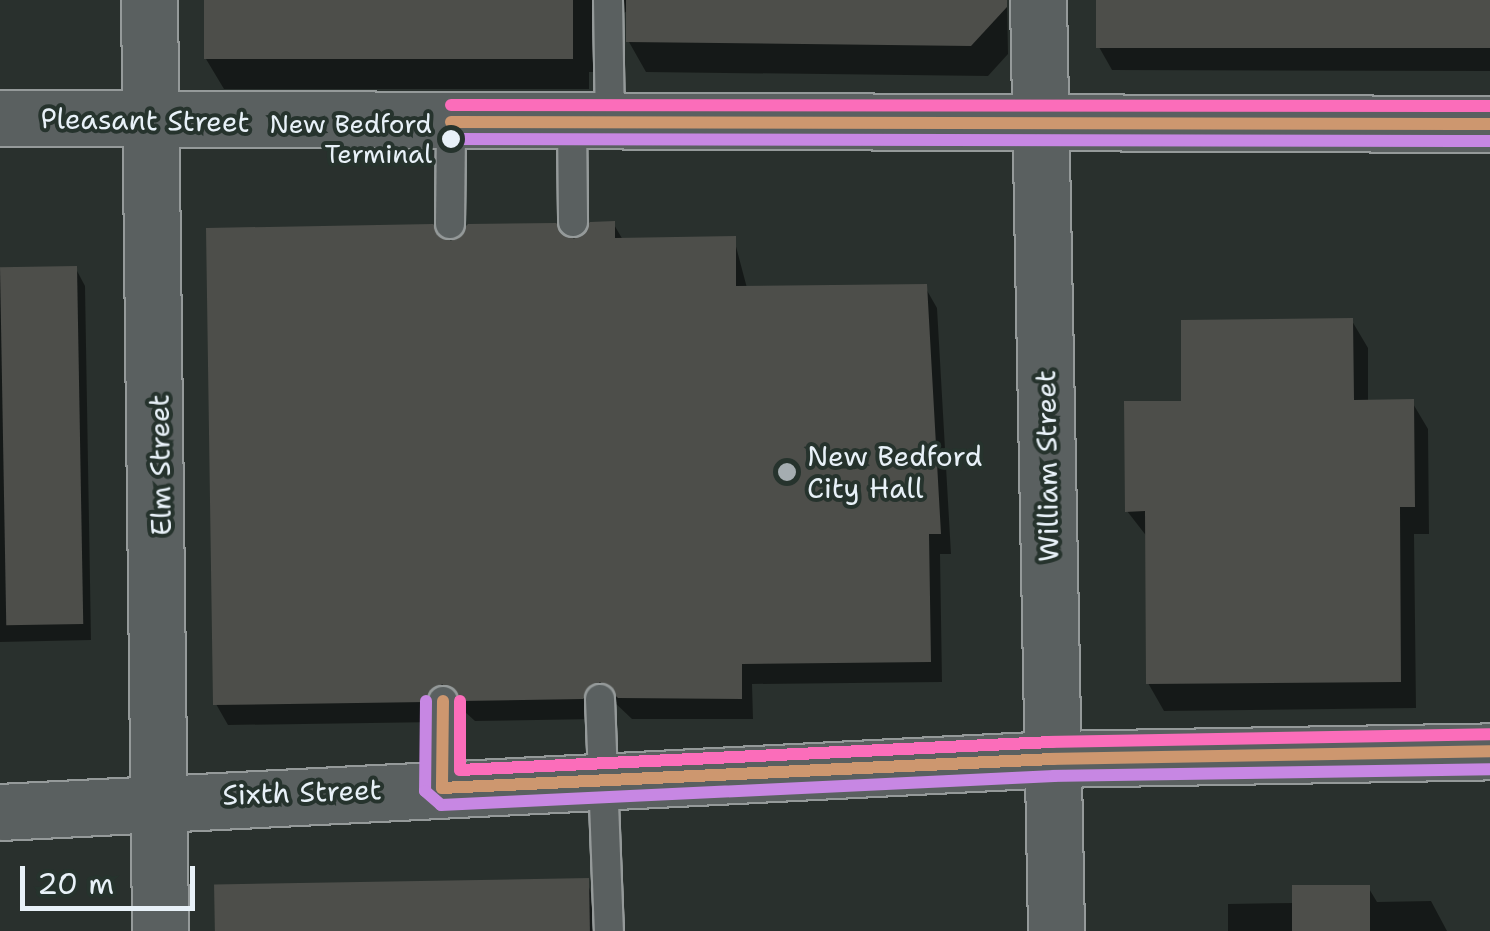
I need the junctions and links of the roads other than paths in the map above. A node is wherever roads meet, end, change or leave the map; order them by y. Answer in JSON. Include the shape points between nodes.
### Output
{"nodes":[{"id":1,"x":149,"y":0,"type":"edge"},
{"id":2,"x":608,"y":0,"type":"edge"},
{"id":3,"x":1038,"y":0,"type":"edge"},
{"id":4,"x":0,"y":118,"type":"edge"},
{"id":5,"x":591,"y":121,"type":"junction"},
{"id":6,"x":150,"y":122,"type":"junction"},
{"id":7,"x":452,"y":122,"type":"junction"},
{"id":8,"x":1490,"y":124,"type":"edge"},
{"id":9,"x":1041,"y":125,"type":"junction"},
{"id":10,"x":573,"y":222,"type":"dead end"},
{"id":11,"x":450,"y":224,"type":"dead end"},
{"id":12,"x":600,"y":699,"type":"dead end"},
{"id":13,"x":443,"y":702,"type":"dead end"},
{"id":14,"x":1490,"y":751,"type":"edge"},
{"id":15,"x":1052,"y":760,"type":"junction"},
{"id":16,"x":606,"y":781,"type":"junction"},
{"id":17,"x":442,"y":788,"type":"junction"},
{"id":18,"x":158,"y":802,"type":"junction"},
{"id":19,"x":0,"y":812,"type":"edge"},
{"id":20,"x":160,"y":931,"type":"edge"},
{"id":21,"x":609,"y":931,"type":"edge"},
{"id":22,"x":1056,"y":931,"type":"edge"}],
"edges":[{"from":1,"to":6,"type":"main road","name":"Elm Street"},
{"from":2,"to":5,"type":"lane"},
{"from":3,"to":9,"type":"main road","name":"William Street"},
{"from":4,"to":6,"type":"main road","name":"Pleasant Street"},
{"from":5,"to":7,"type":"main road","name":"Pleasant Street"},
{"from":5,"to":9,"type":"main road","name":"Pleasant Street"},
{"from":5,"to":10,"type":"lane"},
{"from":6,"to":7,"type":"main road","name":"Pleasant Street"},
{"from":6,"to":18,"type":"main road","name":"Elm Street"},
{"from":7,"to":11,"type":"lane"},
{"from":8,"to":9,"type":"main road","name":"Pleasant Street"},
{"from":9,"to":15,"type":"main road","name":"William Street"},
{"from":12,"to":16,"type":"lane"},
{"from":13,"to":17,"type":"lane"},
{"from":14,"to":15,"type":"main road","name":"Sixth Street"},
{"from":15,"to":16,"type":"main road","name":"Sixth Street"},
{"from":15,"to":22,"type":"main road","name":"William Street"},
{"from":16,"to":17,"type":"main road","name":"Sixth Street"},
{"from":16,"to":21,"type":"lane"},
{"from":17,"to":18,"type":"main road","name":"Sixth Street"},
{"from":18,"to":19,"type":"main road","name":"Sixth Street"},
{"from":18,"to":20,"type":"main road","name":"Elm Street"}]}
